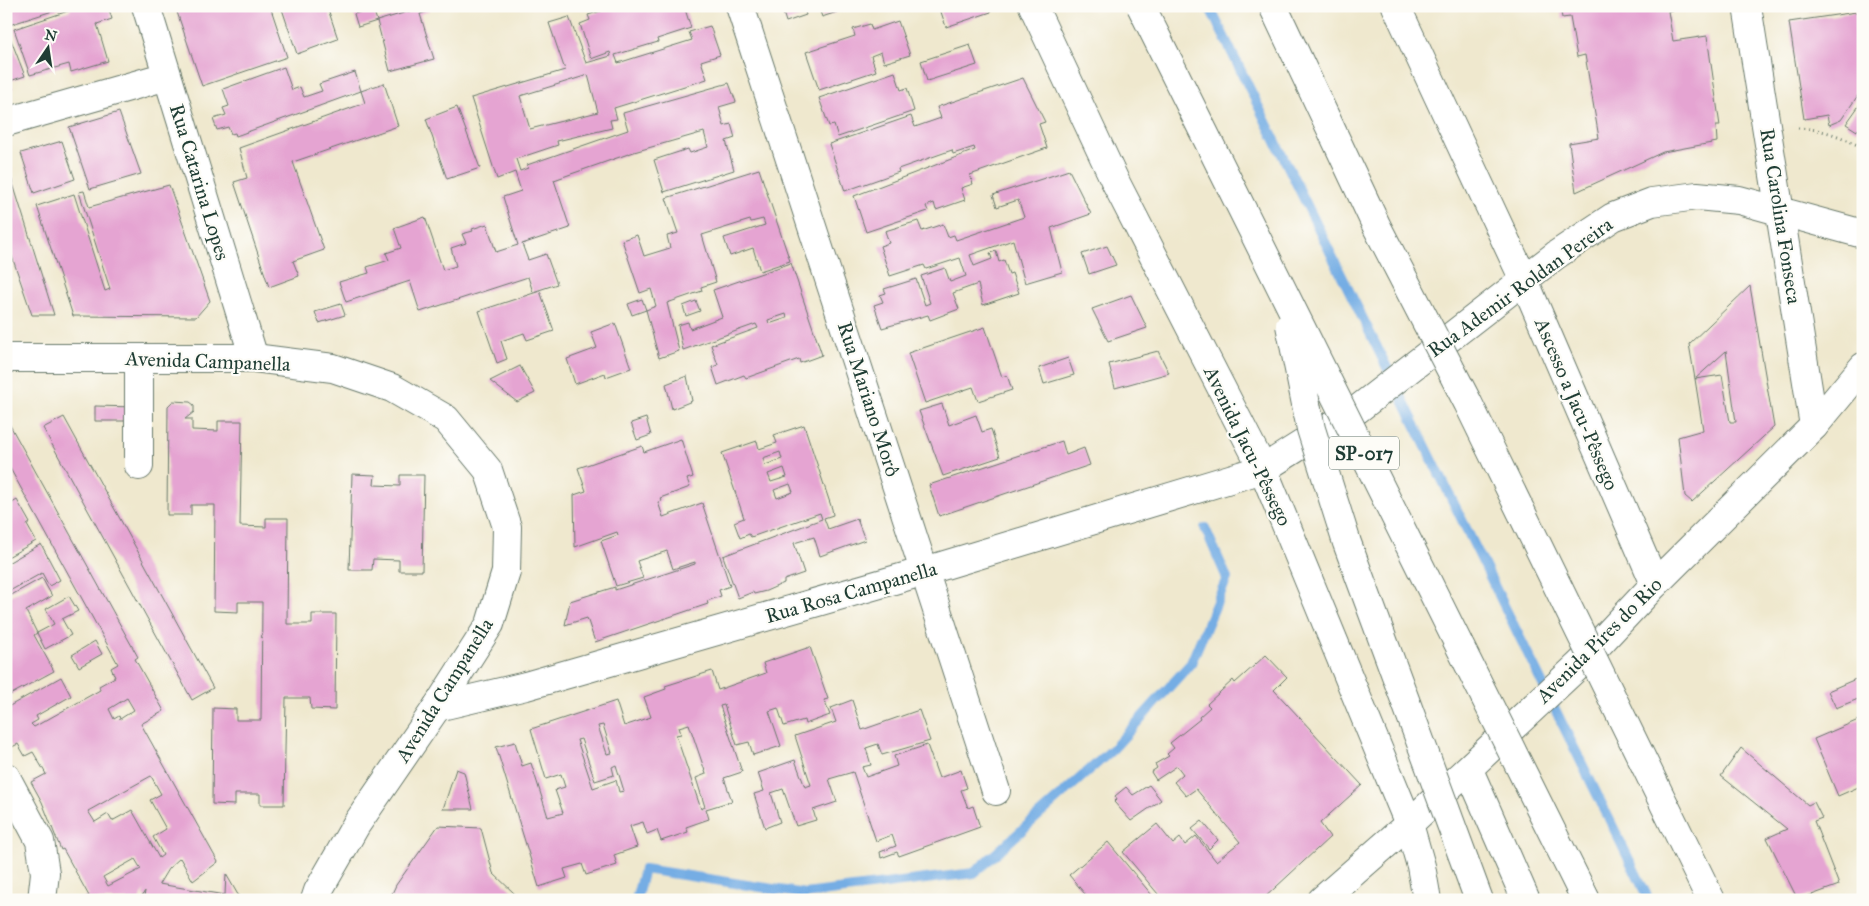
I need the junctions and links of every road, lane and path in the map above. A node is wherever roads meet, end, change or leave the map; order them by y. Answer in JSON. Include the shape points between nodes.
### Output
{"nodes":[{"id":1,"x":146,"y":6,"type":"edge"},
{"id":2,"x":740,"y":6,"type":"edge"},
{"id":3,"x":1033,"y":6,"type":"edge"},
{"id":4,"x":1141,"y":6,"type":"edge"},
{"id":5,"x":1273,"y":6,"type":"edge"},
{"id":6,"x":1396,"y":6,"type":"edge"},
{"id":7,"x":1747,"y":6,"type":"edge"},
{"id":8,"x":167,"y":76,"type":"junction"},
{"id":9,"x":6,"y":122,"type":"edge"},
{"id":10,"x":1767,"y":127,"type":"junction"},
{"id":11,"x":1863,"y":148,"type":"edge"},
{"id":12,"x":1781,"y":210,"type":"junction"},
{"id":13,"x":1863,"y":234,"type":"edge"},
{"id":14,"x":1524,"y":280,"type":"junction"},
{"id":15,"x":1287,"y":300,"type":"junction"},
{"id":16,"x":6,"y":358,"type":"edge"},
{"id":17,"x":140,"y":358,"type":"junction"},
{"id":18,"x":254,"y":358,"type":"junction"},
{"id":19,"x":1863,"y":367,"type":"edge"},
{"id":20,"x":1814,"y":426,"type":"junction"},
{"id":21,"x":140,"y":466,"type":"dead end"},
{"id":22,"x":1263,"y":468,"type":"junction"},
{"id":23,"x":926,"y":571,"type":"junction"},
{"id":24,"x":1655,"y":584,"type":"junction"},
{"id":25,"x":437,"y":706,"type":"junction"},
{"id":26,"x":1469,"y":770,"type":"junction"},
{"id":27,"x":6,"y":777,"type":"edge"},
{"id":28,"x":996,"y":791,"type":"dead end"},
{"id":29,"x":1409,"y":824,"type":"junction"},
{"id":30,"x":42,"y":900,"type":"edge"},
{"id":31,"x":315,"y":900,"type":"edge"},
{"id":32,"x":1322,"y":900,"type":"edge"},
{"id":33,"x":1427,"y":900,"type":"edge"},
{"id":34,"x":1479,"y":900,"type":"edge"},
{"id":35,"x":1526,"y":900,"type":"edge"},
{"id":36,"x":1586,"y":900,"type":"edge"},
{"id":37,"x":1712,"y":900,"type":"edge"}],
"edges":[{"from":1,"to":8,"type":"main road","name":"Rua Catarina Lopes"},
{"from":2,"to":23,"type":"main road","name":"Rua Mariano Morô"},
{"from":3,"to":22,"type":"main road","name":"Avenida Jacu-Pêssego","via":[[1116,184]]},
{"from":4,"to":15,"type":"main road","number":"SP-017","bridge":true},
{"from":5,"to":37,"type":"main road","bridge":true,"via":[[1377,227],[1468,402]]},
{"from":6,"to":14,"type":"main road","name":"Ascesso a Jacu-Pêssego"},
{"from":7,"to":10,"type":"main road","name":"Rua Carolina Fonseca"},
{"from":8,"to":9,"type":"main road"},
{"from":8,"to":18,"type":"main road","name":"Rua Catarina Lopes"},
{"from":10,"to":11,"type":"path","via":[[1813,128],[1839,135]]},
{"from":10,"to":12,"type":"main road","name":"Rua Carolina Fonseca"},
{"from":12,"to":13,"type":"main road","name":"Rua Ademir Roldan Pereira"},
{"from":12,"to":14,"type":"main road","name":"Rua Ademir Roldan Pereira","via":[[1739,200],[1697,196],[1652,202],[1613,217]]},
{"from":12,"to":20,"type":"main road","name":"Rua Carolina Fonseca"},
{"from":14,"to":22,"type":"main road","name":"Rua Ademir Roldan Pereira","via":[[1358,409]]},
{"from":14,"to":24,"type":"main road","name":"Ascesso a Jacu-Pêssego"},
{"from":15,"to":34,"type":"main road","bridge":true,"via":[[1311,429],[1347,543]]},
{"from":15,"to":36,"type":"main road","number":"SP-017","bridge":true},
{"from":16,"to":17,"type":"main road","name":"Avenida Campanella"},
{"from":17,"to":18,"type":"main road","name":"Avenida Campanella"},
{"from":17,"to":21,"type":"main road"},
{"from":18,"to":25,"type":"main road","name":"Avenida Campanella","via":[[333,368],[392,388],[446,419],[488,470],[507,527],[506,572],[490,624]]},
{"from":19,"to":20,"type":"main road","name":"Avenida Pires do Rio"},
{"from":20,"to":24,"type":"main road","name":"Avenida Pires do Rio"},
{"from":22,"to":23,"type":"main road","name":"Rua Rosa Campanella"},
{"from":22,"to":29,"type":"main road","name":"Avenida Jacu-Pêssego"},
{"from":23,"to":25,"type":"main road","name":"Rua Rosa Campanella","via":[[526,686]]},
{"from":23,"to":28,"type":"main road","name":"Rua Mariano Morô"},
{"from":24,"to":26,"type":"main road","name":"Avenida Pires do Rio","via":[[1580,664]]},
{"from":25,"to":31,"type":"main road","name":"Avenida Campanella","via":[[356,825]]},
{"from":26,"to":29,"type":"main road","name":"Avenida Pires do Rio"},
{"from":26,"to":35,"type":"main road"},
{"from":27,"to":30,"type":"main road","via":[[40,841],[45,873]]},
{"from":29,"to":32,"type":"main road","name":"Avenida Pires do Rio"},
{"from":29,"to":33,"type":"main road","name":"Avenida Jacu-Pêssego"}]}
